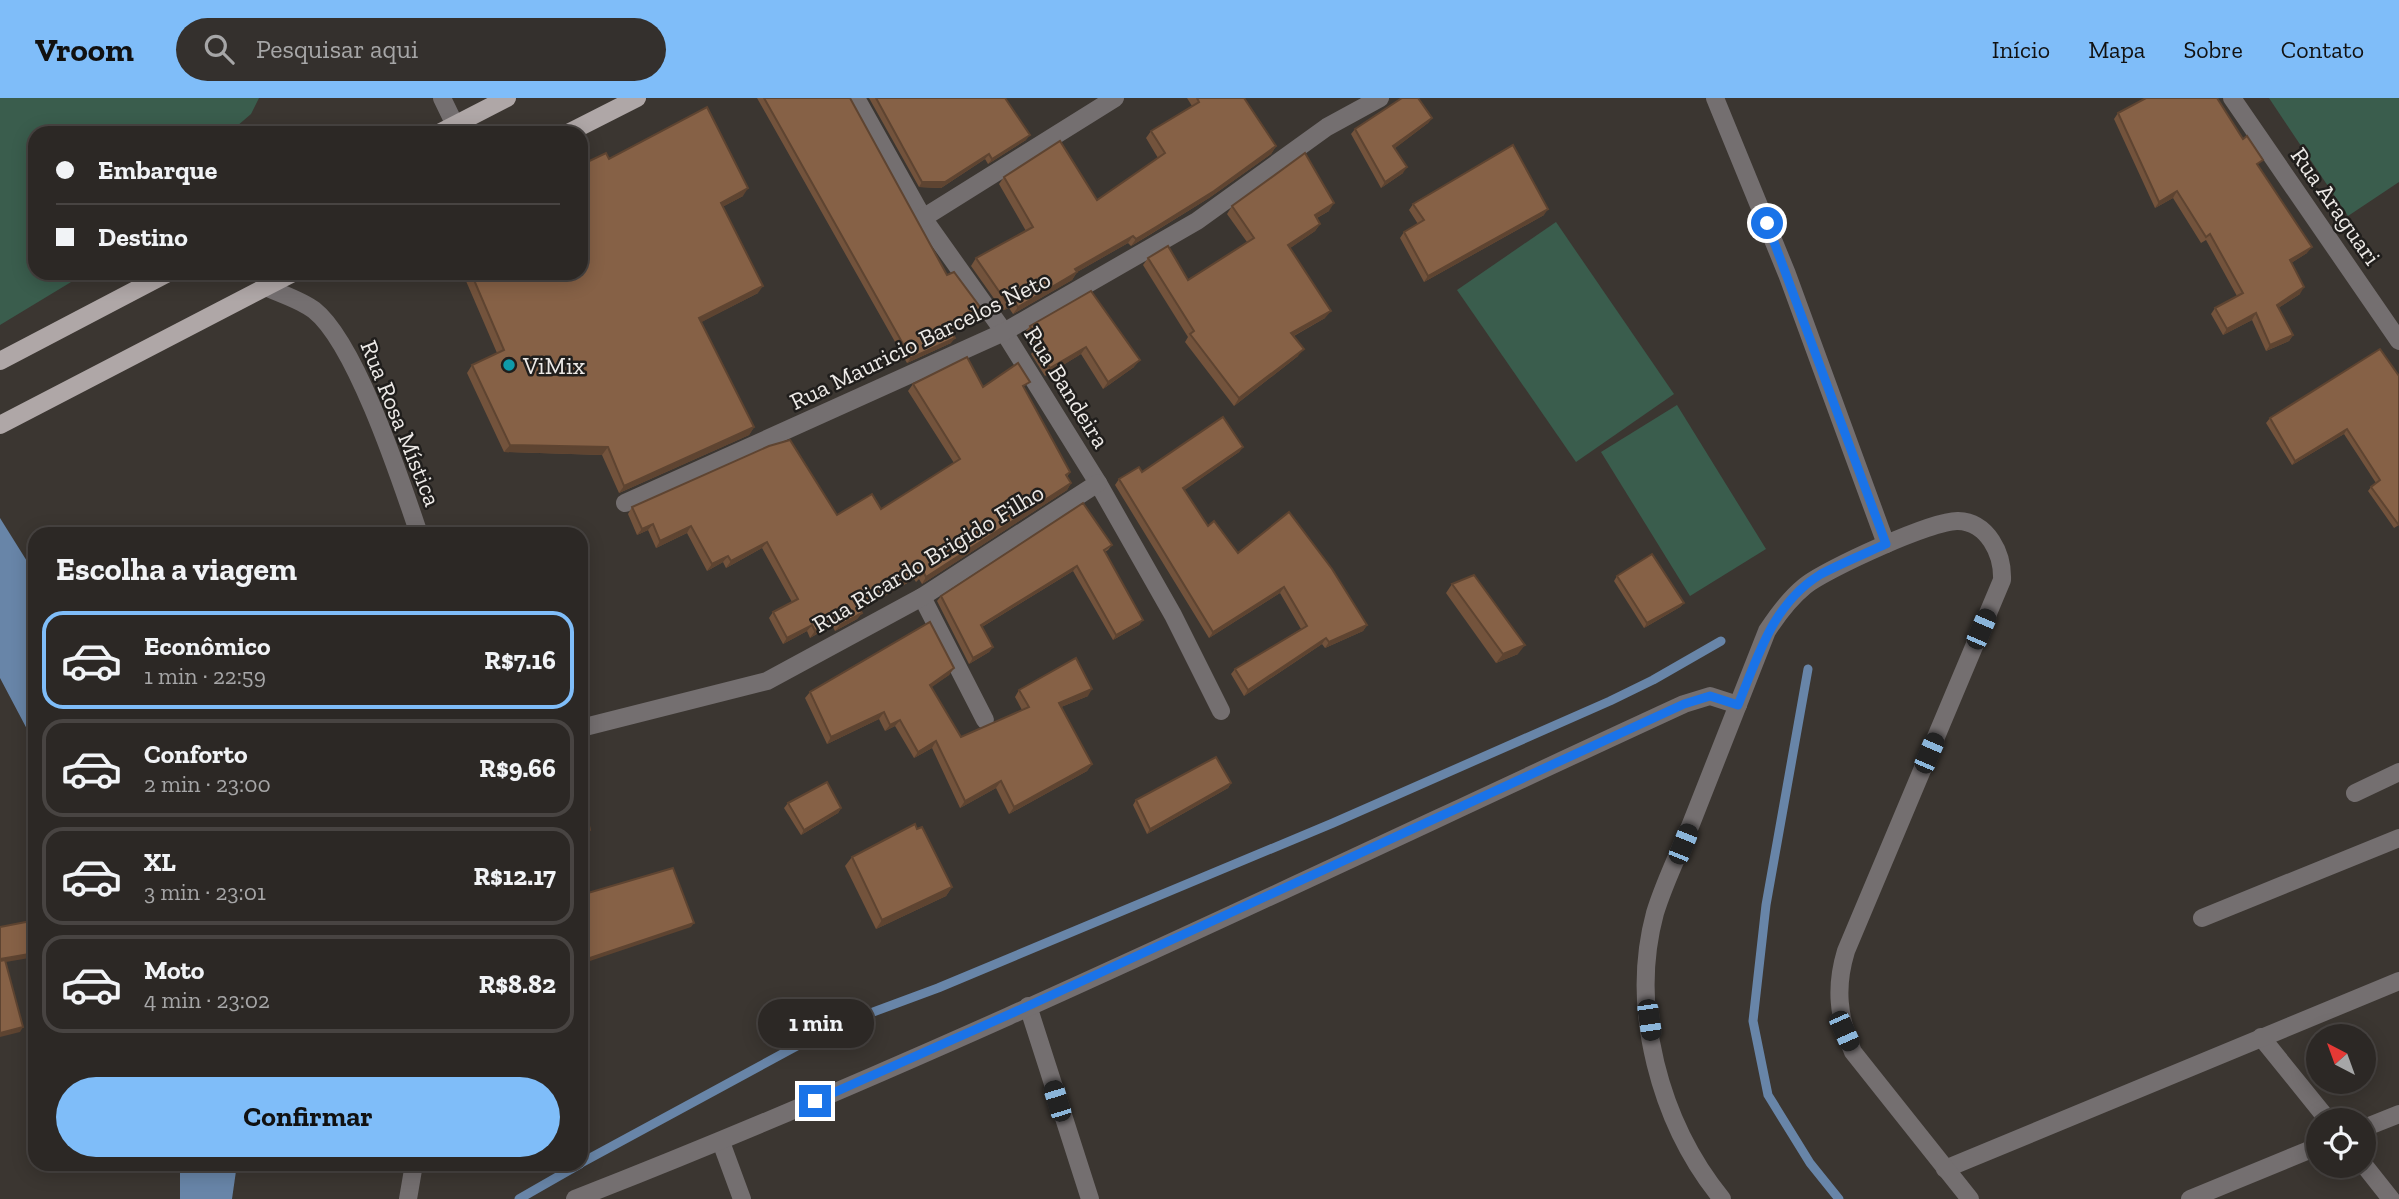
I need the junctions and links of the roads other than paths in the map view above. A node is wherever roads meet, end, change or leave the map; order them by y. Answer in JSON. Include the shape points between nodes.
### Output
{"nodes":[{"id":1,"x":442,"y":98,"type":"edge"},
{"id":2,"x":507,"y":98,"type":"edge"},
{"id":3,"x":637,"y":98,"type":"edge"},
{"id":4,"x":856,"y":98,"type":"edge"},
{"id":5,"x":1115,"y":98,"type":"edge"},
{"id":6,"x":1715,"y":98,"type":"edge"},
{"id":7,"x":2232,"y":98,"type":"edge"},
{"id":8,"x":1373,"y":103,"type":"edge"},
{"id":9,"x":447,"y":126,"type":"edge"},
{"id":10,"x":453,"y":126,"type":"edge"},
{"id":11,"x":582,"y":126,"type":"edge"},
{"id":12,"x":923,"y":218,"type":"junction"},
{"id":13,"x":155,"y":280,"type":"edge"},
{"id":14,"x":280,"y":280,"type":"edge"},
{"id":15,"x":266,"y":287,"type":"junction"},
{"id":16,"x":1004,"y":332,"type":"junction"},
{"id":17,"x":2399,"y":341,"type":"edge"},
{"id":18,"x":0,"y":361,"type":"edge"},
{"id":19,"x":0,"y":425,"type":"edge"},
{"id":20,"x":1098,"y":483,"type":"junction"},
{"id":21,"x":625,"y":503,"type":"dead end"},
{"id":22,"x":417,"y":527,"type":"edge"},
{"id":23,"x":1886,"y":544,"type":"junction"},
{"id":24,"x":922,"y":597,"type":"junction"},
{"id":25,"x":1738,"y":705,"type":"junction"},
{"id":26,"x":1221,"y":711,"type":"dead end"},
{"id":27,"x":985,"y":720,"type":"dead end"},
{"id":28,"x":588,"y":726,"type":"edge"},
{"id":29,"x":2399,"y":772,"type":"edge"},
{"id":30,"x":2355,"y":793,"type":"dead end"},
{"id":31,"x":2399,"y":838,"type":"edge"},
{"id":32,"x":2202,"y":918,"type":"dead end"},
{"id":33,"x":2399,"y":981,"type":"edge"},
{"id":34,"x":1028,"y":1006,"type":"junction"},
{"id":35,"x":2261,"y":1037,"type":"junction"},
{"id":36,"x":2318,"y":1108,"type":"edge"},
{"id":37,"x":2399,"y":1114,"type":"edge"},
{"id":38,"x":2376,"y":1123,"type":"edge"},
{"id":39,"x":720,"y":1142,"type":"junction"},
{"id":40,"x":2306,"y":1151,"type":"edge"},
{"id":41,"x":1945,"y":1168,"type":"junction"},
{"id":42,"x":413,"y":1171,"type":"edge"},
{"id":43,"x":2374,"y":1178,"type":"edge"},
{"id":44,"x":408,"y":1199,"type":"edge"},
{"id":45,"x":575,"y":1199,"type":"edge"},
{"id":46,"x":742,"y":1199,"type":"edge"},
{"id":47,"x":1090,"y":1199,"type":"edge"},
{"id":48,"x":1722,"y":1199,"type":"edge"},
{"id":49,"x":1970,"y":1199,"type":"edge"},
{"id":50,"x":2190,"y":1199,"type":"edge"},
{"id":51,"x":2391,"y":1199,"type":"edge"}],
"edges":[{"from":1,"to":9,"type":"street"},
{"from":2,"to":10,"type":"main road"},
{"from":3,"to":11,"type":"main road"},
{"from":4,"to":12,"type":"street","name":"Rua Bandeira"},
{"from":5,"to":12,"type":"street"},
{"from":6,"to":23,"type":"street","via":[[1787,274]]},
{"from":7,"to":17,"type":"street","name":"Rua Araguari"},
{"from":8,"to":16,"type":"street","name":"Rua Mauricio Barcelos Neto","via":[[1327,127],[1197,221]]},
{"from":12,"to":16,"type":"street","name":"Rua Bandeira"},
{"from":13,"to":18,"type":"main road"},
{"from":14,"to":15,"type":"main road"},
{"from":15,"to":19,"type":"main road"},
{"from":15,"to":22,"type":"street","name":"Rua Rosa Mística","via":[[314,310],[341,340],[399,474]]},
{"from":16,"to":20,"type":"street","name":"Rua Bandeira"},
{"from":16,"to":21,"type":"street","name":"Rua Mauricio Barcelos Neto"},
{"from":20,"to":24,"type":"street","name":"Rua Ricardo Brigido Filho"},
{"from":20,"to":26,"type":"street","name":"Rua Bandeira"},
{"from":23,"to":25,"type":"street","via":[[1821,575],[1790,600],[1768,631]]},
{"from":23,"to":41,"type":"street","via":[[1957,521],[1987,536],[2002,568],[2002,580],[1846,951],[1838,990],[1844,1031],[1853,1052]]},
{"from":24,"to":27,"type":"street"},
{"from":24,"to":28,"type":"street","name":"Rua Ricardo Brigido Filho","via":[[768,681]]},
{"from":25,"to":34,"type":"street","via":[[1710,696],[1684,704]]},
{"from":25,"to":48,"type":"street","via":[[1656,913],[1647,985],[1654,1056],[1664,1092],[1696,1162]]},
{"from":29,"to":30,"type":"street"},
{"from":31,"to":32,"type":"street"},
{"from":33,"to":35,"type":"street"},
{"from":34,"to":39,"type":"street"},
{"from":34,"to":47,"type":"street"},
{"from":35,"to":36,"type":"street"},
{"from":35,"to":41,"type":"street"},
{"from":37,"to":38,"type":"street"},
{"from":39,"to":45,"type":"street"},
{"from":39,"to":46,"type":"street"},
{"from":40,"to":50,"type":"street"},
{"from":41,"to":49,"type":"street"},
{"from":42,"to":44,"type":"street"},
{"from":43,"to":51,"type":"street"}]}
